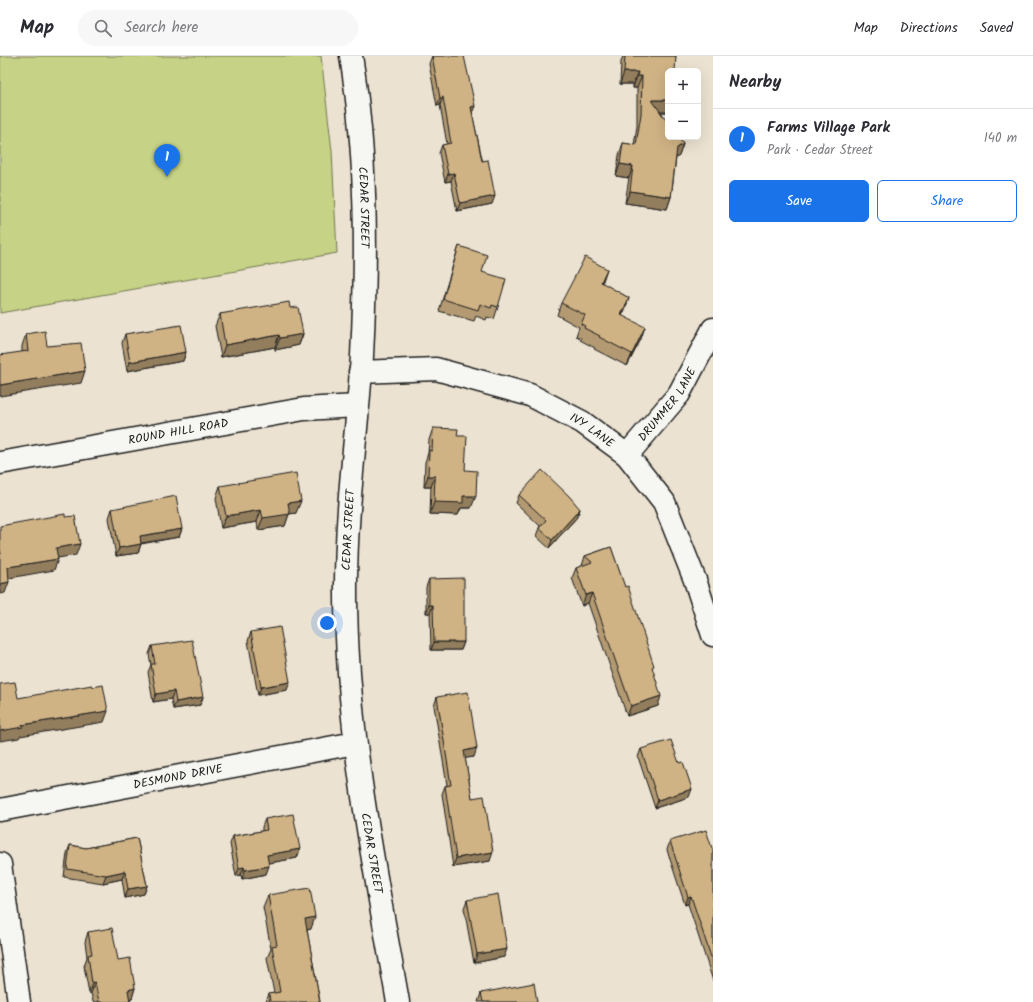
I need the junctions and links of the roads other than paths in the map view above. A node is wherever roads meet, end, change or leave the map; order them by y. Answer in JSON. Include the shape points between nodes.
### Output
{"nodes":[{"id":1,"x":351,"y":56,"type":"edge"},
{"id":2,"x":713,"y":329,"type":"edge"},
{"id":3,"x":360,"y":372,"type":"junction"},
{"id":4,"x":357,"y":406,"type":"junction"},
{"id":5,"x":627,"y":455,"type":"junction"},
{"id":6,"x":0,"y":463,"type":"edge"},
{"id":7,"x":713,"y":635,"type":"edge"},
{"id":8,"x":355,"y":743,"type":"junction"},
{"id":9,"x":0,"y":810,"type":"edge"},
{"id":10,"x":0,"y":864,"type":"edge"},
{"id":11,"x":19,"y":1002,"type":"edge"},
{"id":12,"x":398,"y":1002,"type":"edge"}],
"edges":[{"from":1,"to":3,"type":"street","name":"CEDAR STREET","via":[[359,122],[365,220]]},
{"from":2,"to":5,"type":"street","name":"DRUMMER LANE","via":[[679,394]]},
{"from":3,"to":4,"type":"street","name":"CEDAR STREET"},
{"from":3,"to":5,"type":"street","name":"IVY LANE","via":[[436,369],[530,395],[582,422]]},
{"from":4,"to":6,"type":"street","name":"ROUND HILL ROAD","via":[[304,409]]},
{"from":4,"to":8,"type":"street","name":"CEDAR STREET","via":[[348,518],[346,585],[348,659]]},
{"from":5,"to":7,"type":"street","name":"IVY LANE","via":[[664,502],[695,580]]},
{"from":8,"to":9,"type":"street","name":"DESMOND DRIVE"},
{"from":8,"to":12,"type":"street","name":"CEDAR STREET"},
{"from":10,"to":11,"type":"street"}]}
